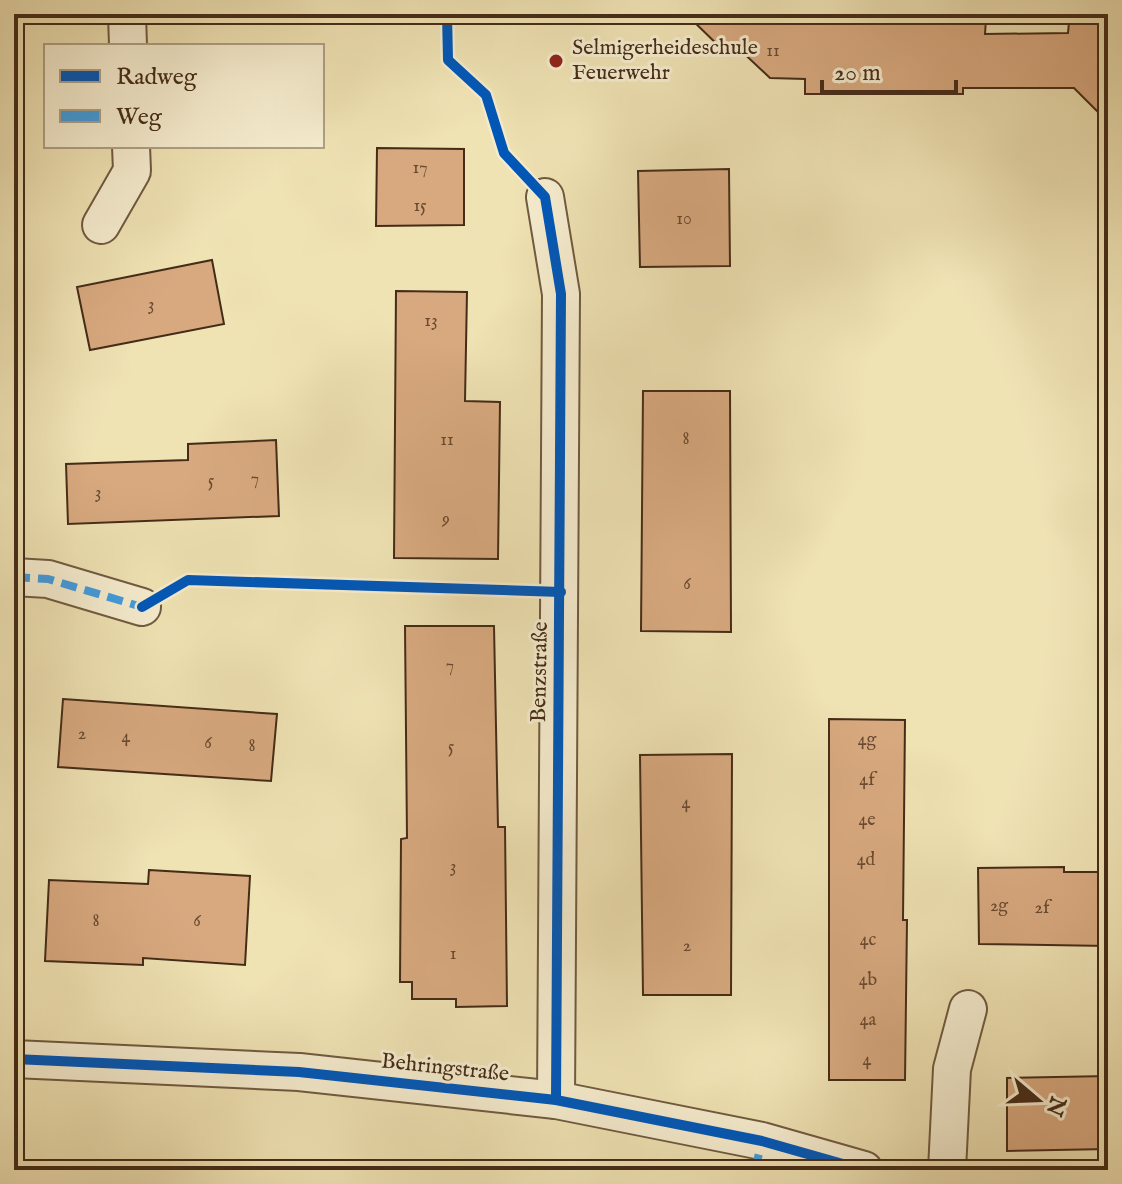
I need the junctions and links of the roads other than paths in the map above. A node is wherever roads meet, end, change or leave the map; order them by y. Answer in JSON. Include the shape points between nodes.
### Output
{"nodes":[{"id":1,"x":127,"y":14,"type":"edge"},
{"id":2,"x":128,"y":44,"type":"edge"},
{"id":3,"x":131,"y":148,"type":"edge"},
{"id":4,"x":545,"y":197,"type":"dead end"},
{"id":5,"x":101,"y":225,"type":"dead end"},
{"id":6,"x":14,"y":577,"type":"edge"},
{"id":7,"x":142,"y":607,"type":"dead end"},
{"id":8,"x":968,"y":1009,"type":"dead end"},
{"id":9,"x":14,"y":1059,"type":"edge"},
{"id":10,"x":556,"y":1100,"type":"junction"},
{"id":11,"x":758,"y":1155,"type":"edge"},
{"id":12,"x":864,"y":1170,"type":"edge"},
{"id":13,"x":947,"y":1170,"type":"edge"}],
"edges":[{"from":1,"to":2,"type":"street"},
{"from":3,"to":5,"type":"street","via":[[132,171]]},
{"from":4,"to":10,"type":"street","name":"Benzstraße","via":[[561,294]]},
{"from":6,"to":7,"type":"street","via":[[48,579]]},
{"from":8,"to":13,"type":"street","via":[[952,1069]]},
{"from":9,"to":10,"type":"street","name":"Behringstraße","via":[[299,1072]]},
{"from":10,"to":11,"type":"street","name":"Behringstraße"},
{"from":11,"to":12,"type":"street","name":"Behringstraße"}]}
